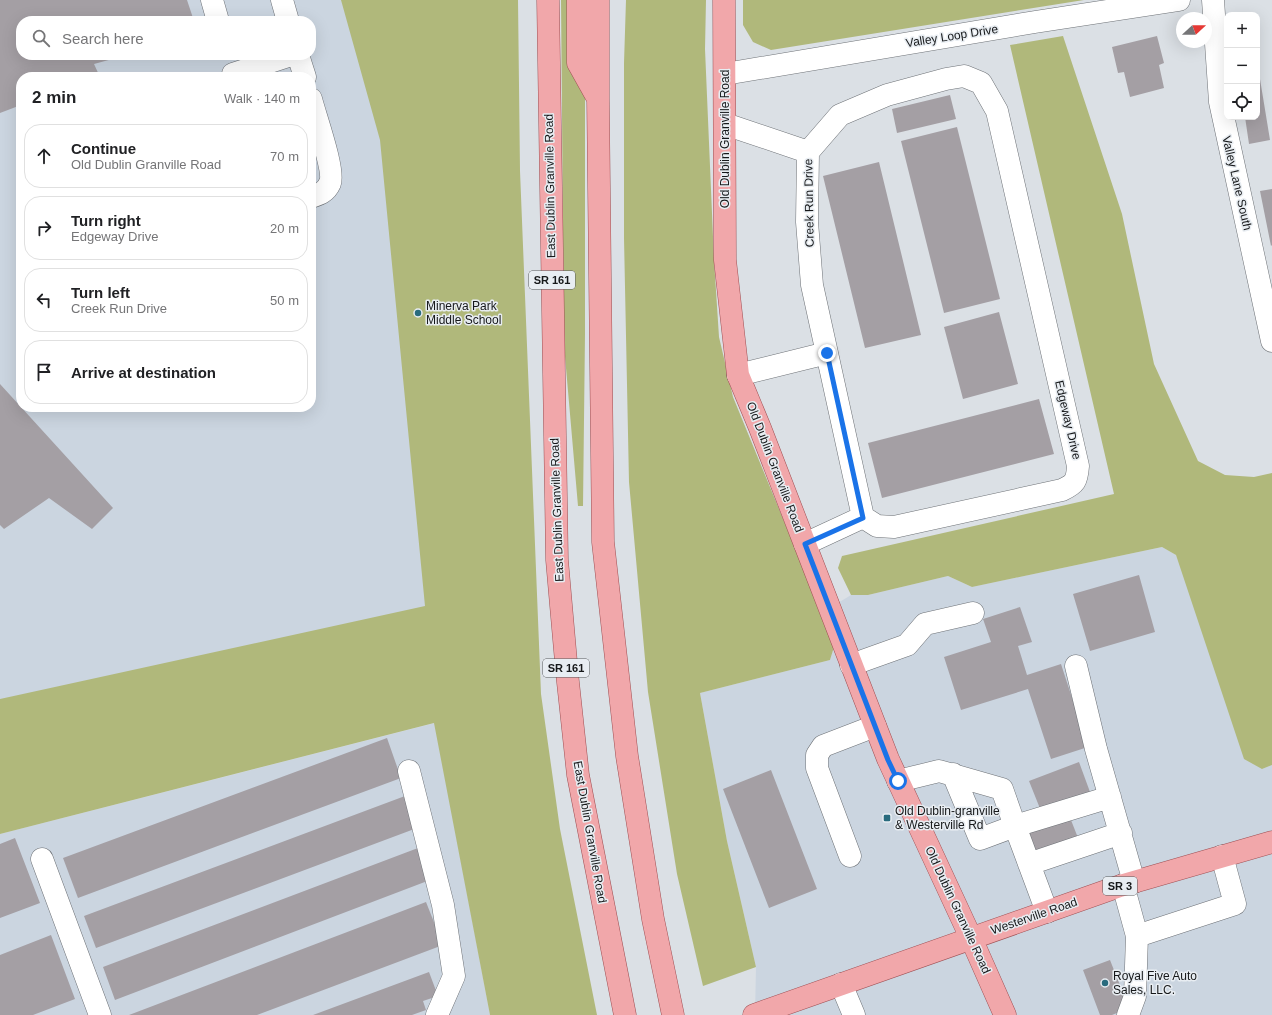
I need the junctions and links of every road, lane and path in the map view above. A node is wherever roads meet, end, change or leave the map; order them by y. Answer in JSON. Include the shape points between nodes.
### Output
{"nodes":[{"id":1,"x":212,"y":0,"type":"edge"},
{"id":2,"x":282,"y":0,"type":"edge"},
{"id":3,"x":548,"y":0,"type":"edge"},
{"id":4,"x":578,"y":0,"type":"edge"},
{"id":5,"x":598,"y":0,"type":"edge"},
{"id":6,"x":724,"y":0,"type":"edge"},
{"id":7,"x":1179,"y":0,"type":"edge"},
{"id":8,"x":1213,"y":0,"type":"edge"},
{"id":9,"x":217,"y":16,"type":"edge"},
{"id":10,"x":287,"y":16,"type":"edge"},
{"id":11,"x":268,"y":60,"type":"edge"},
{"id":12,"x":300,"y":60,"type":"edge"},
{"id":13,"x":231,"y":68,"type":"edge"},
{"id":14,"x":303,"y":72,"type":"edge"},
{"id":15,"x":725,"y":74,"type":"junction"},
{"id":16,"x":981,"y":83,"type":"joint"},
{"id":17,"x":598,"y":98,"type":"junction"},
{"id":18,"x":316,"y":116,"type":"edge"},
{"id":19,"x":725,"y":124,"type":"junction"},
{"id":20,"x":808,"y":152,"type":"junction"},
{"id":21,"x":316,"y":195,"type":"edge"},
{"id":22,"x":1272,"y":341,"type":"edge"},
{"id":23,"x":827,"y":353,"type":"junction"},
{"id":24,"x":738,"y":375,"type":"junction"},
{"id":25,"x":863,"y":518,"type":"junction"},
{"id":26,"x":805,"y":544,"type":"junction"},
{"id":27,"x":973,"y":613,"type":"dead end"},
{"id":28,"x":852,"y":665,"type":"junction"},
{"id":29,"x":1076,"y":666,"type":"dead end"},
{"id":30,"x":875,"y":726,"type":"junction"},
{"id":31,"x":409,"y":771,"type":"dead end"},
{"id":32,"x":953,"y":774,"type":"junction"},
{"id":33,"x":898,"y":781,"type":"junction"},
{"id":34,"x":1110,"y":797,"type":"junction"},
{"id":35,"x":1015,"y":826,"type":"junction"},
{"id":36,"x":1120,"y":833,"type":"junction"},
{"id":37,"x":1272,"y":842,"type":"edge"},
{"id":38,"x":850,"y":856,"type":"dead end"},
{"id":39,"x":1222,"y":856,"type":"junction"},
{"id":40,"x":42,"y":859,"type":"dead end"},
{"id":41,"x":1029,"y":864,"type":"junction"},
{"id":42,"x":1128,"y":883,"type":"junction"},
{"id":43,"x":1047,"y":912,"type":"junction"},
{"id":44,"x":1137,"y":936,"type":"junction"},
{"id":45,"x":971,"y":938,"type":"junction"},
{"id":46,"x":841,"y":984,"type":"junction"},
{"id":47,"x":100,"y":1015,"type":"edge"},
{"id":48,"x":437,"y":1015,"type":"edge"},
{"id":49,"x":625,"y":1015,"type":"edge"},
{"id":50,"x":673,"y":1015,"type":"edge"},
{"id":51,"x":754,"y":1015,"type":"edge"},
{"id":52,"x":854,"y":1015,"type":"edge"},
{"id":53,"x":1004,"y":1015,"type":"edge"},
{"id":54,"x":1128,"y":1015,"type":"edge"}],
"edges":[{"from":1,"to":9,"type":"street"},
{"from":2,"to":10,"type":"street"},
{"from":3,"to":49,"type":"main road","name":"East Dublin Granville Road","number":"SR 161","via":[[557,560],[578,775]]},
{"from":4,"to":17,"type":"main road","via":[[578,63]]},
{"from":5,"to":17,"type":"main road"},
{"from":6,"to":15,"type":"main road","name":"Old Dublin Granville Road"},
{"from":7,"to":15,"type":"street","name":"Valley Loop Drive"},
{"from":8,"to":22,"type":"street","name":"Valley Lane South","via":[[1220,102]]},
{"from":11,"to":13,"type":"street"},
{"from":12,"to":14,"type":"street"},
{"from":15,"to":19,"type":"main road","name":"Old Dublin Granville Road"},
{"from":16,"to":20,"type":"street","name":"Creek Run Drive","via":[[964,76],[887,95],[840,115]]},
{"from":16,"to":25,"type":"street","name":"Edgeway Drive","via":[[997,111],[1078,466],[1078,477],[1072,485],[1062,490],[894,527],[877,526]]},
{"from":17,"to":50,"type":"main road","via":[[603,542],[627,756],[653,919]]},
{"from":18,"to":21,"type":"street","via":[[331,168],[331,182],[324,192]]},
{"from":19,"to":20,"type":"street"},
{"from":19,"to":24,"type":"main road","name":"Old Dublin Granville Road","via":[[724,260]]},
{"from":20,"to":23,"type":"street","name":"Creek Run Drive","via":[[807,222],[812,285]]},
{"from":23,"to":24,"type":"street"},
{"from":23,"to":25,"type":"street","name":"Creek Run Drive"},
{"from":24,"to":26,"type":"main road","name":"Old Dublin Granville Road"},
{"from":25,"to":26,"type":"street"},
{"from":26,"to":28,"type":"main road","name":"Old Dublin Granville Road"},
{"from":27,"to":28,"type":"street","via":[[924,624],[907,645]]},
{"from":28,"to":30,"type":"main road","name":"Old Dublin Granville Road"},
{"from":29,"to":34,"type":"street"},
{"from":30,"to":33,"type":"main road","name":"Old Dublin Granville Road"},
{"from":30,"to":38,"type":"street","via":[[823,746],[817,755],[817,768]]},
{"from":31,"to":48,"type":"street","via":[[443,905],[454,976]]},
{"from":32,"to":33,"type":"street","via":[[939,770]]},
{"from":32,"to":35,"type":"street","via":[[1002,789]]},
{"from":32,"to":35,"type":"street","via":[[980,839]]},
{"from":33,"to":45,"type":"main road","name":"Old Dublin Granville Road"},
{"from":34,"to":35,"type":"street"},
{"from":34,"to":36,"type":"street"},
{"from":35,"to":41,"type":"street"},
{"from":36,"to":41,"type":"street"},
{"from":36,"to":42,"type":"street"},
{"from":37,"to":39,"type":"main road","name":"Westerville Road","number":"SR 3"},
{"from":39,"to":42,"type":"main road","name":"Westerville Road","number":"SR 3"},
{"from":39,"to":44,"type":"street","via":[[1235,904]]},
{"from":40,"to":47,"type":"street"},
{"from":41,"to":43,"type":"street"},
{"from":42,"to":43,"type":"main road","name":"Westerville Road","number":"SR 3"},
{"from":42,"to":44,"type":"street"},
{"from":43,"to":45,"type":"main road","name":"Westerville Road","number":"SR 3"},
{"from":44,"to":54,"type":"street","via":[[1135,996]]},
{"from":45,"to":46,"type":"main road","name":"Westerville Road","number":"SR 3"},
{"from":45,"to":53,"type":"main road","name":"Old Dublin Granville Road"},
{"from":46,"to":51,"type":"main road","name":"Westerville Road","number":"SR 3"},
{"from":46,"to":52,"type":"street"}]}
